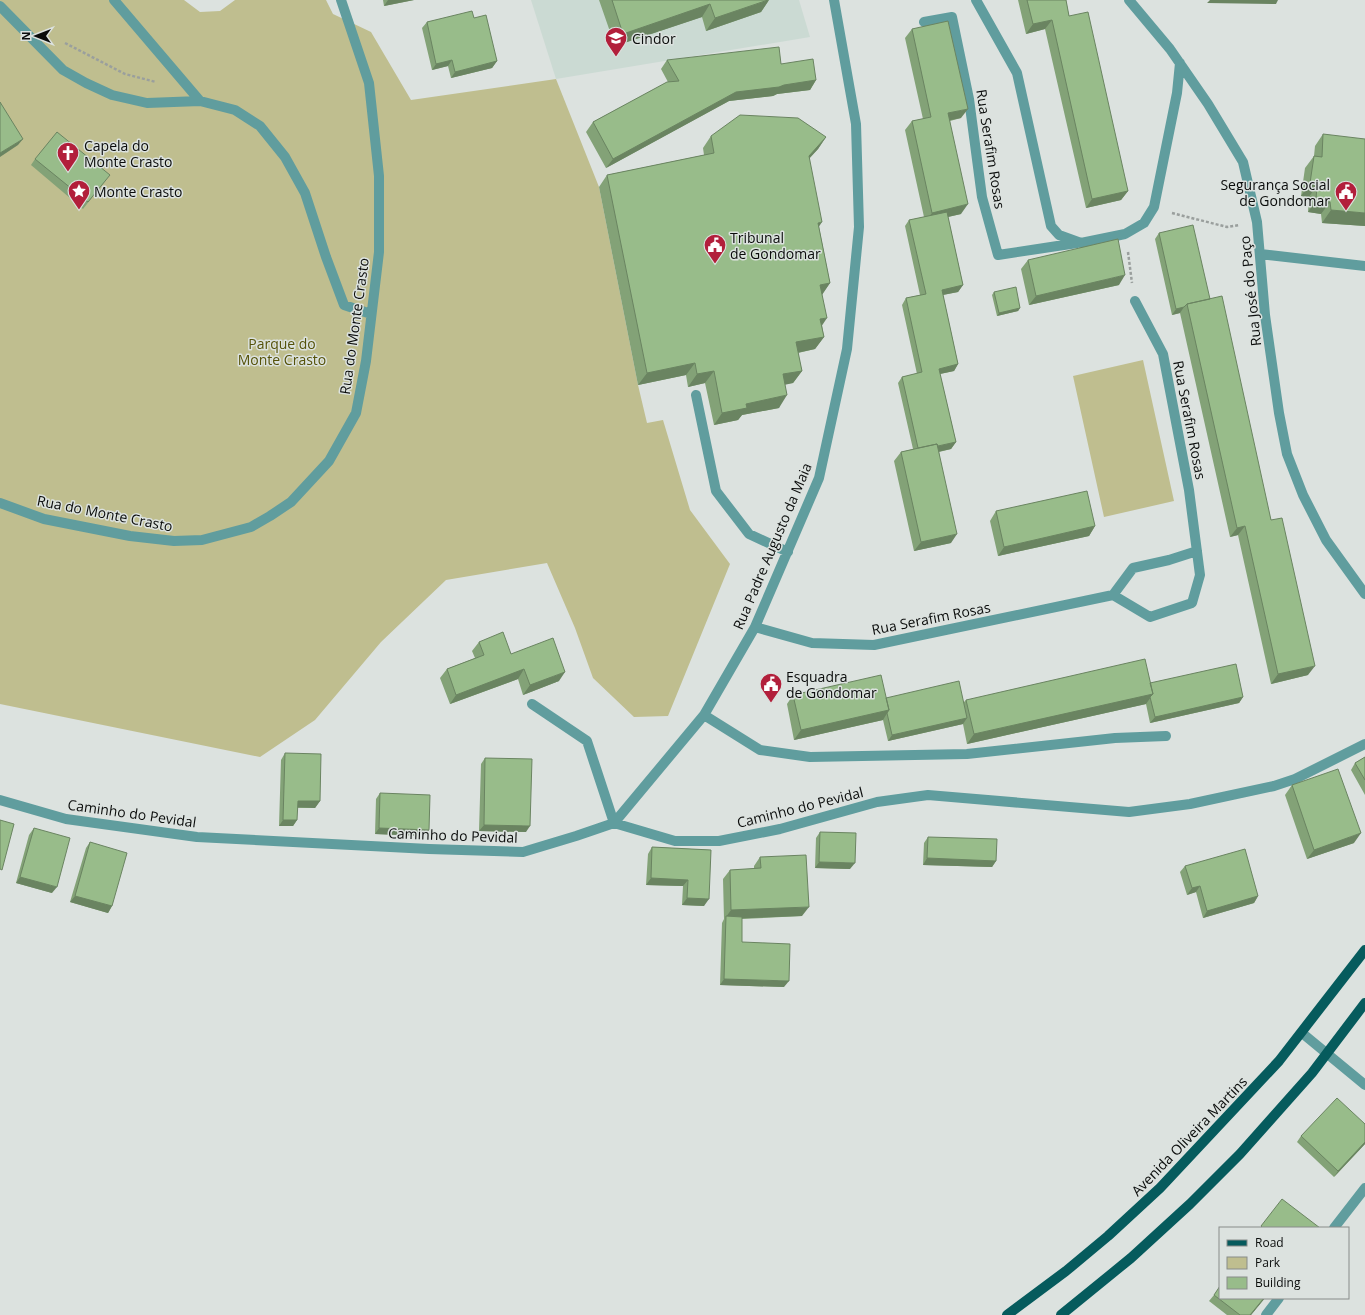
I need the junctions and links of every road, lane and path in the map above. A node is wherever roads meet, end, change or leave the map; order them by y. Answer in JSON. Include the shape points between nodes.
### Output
{"nodes":[{"id":1,"x":114,"y":0,"type":"edge"},
{"id":2,"x":341,"y":0,"type":"edge"},
{"id":3,"x":834,"y":0,"type":"edge"},
{"id":4,"x":976,"y":0,"type":"edge"},
{"id":5,"x":1128,"y":0,"type":"edge"},
{"id":6,"x":0,"y":6,"type":"edge"},
{"id":7,"x":924,"y":22,"type":"dead end"},
{"id":8,"x":45,"y":51,"type":"junction"},
{"id":9,"x":1180,"y":64,"type":"junction"},
{"id":10,"x":178,"y":75,"type":"junction"},
{"id":11,"x":200,"y":101,"type":"junction"},
{"id":12,"x":1154,"y":207,"type":"junction"},
{"id":13,"x":1257,"y":222,"type":"junction"},
{"id":14,"x":1125,"y":234,"type":"junction"},
{"id":15,"x":1081,"y":243,"type":"junction"},
{"id":16,"x":1260,"y":254,"type":"junction"},
{"id":17,"x":1365,"y":266,"type":"edge"},
{"id":18,"x":1135,"y":301,"type":"joint"},
{"id":19,"x":371,"y":314,"type":"junction"},
{"id":20,"x":696,"y":395,"type":"edge"},
{"id":21,"x":0,"y":503,"type":"edge"},
{"id":22,"x":1197,"y":551,"type":"junction"},
{"id":23,"x":788,"y":552,"type":"junction"},
{"id":24,"x":1365,"y":594,"type":"edge"},
{"id":25,"x":1113,"y":596,"type":"junction"},
{"id":26,"x":755,"y":627,"type":"junction"},
{"id":27,"x":532,"y":704,"type":"edge"},
{"id":28,"x":704,"y":715,"type":"junction"},
{"id":29,"x":1166,"y":736,"type":"dead end"},
{"id":30,"x":1365,"y":744,"type":"edge"},
{"id":31,"x":0,"y":800,"type":"edge"},
{"id":32,"x":614,"y":823,"type":"junction"},
{"id":33,"x":1365,"y":950,"type":"edge"},
{"id":34,"x":1365,"y":1003,"type":"edge"},
{"id":35,"x":1302,"y":1033,"type":"junction"},
{"id":36,"x":1326,"y":1053,"type":"junction"},
{"id":37,"x":1365,"y":1085,"type":"edge"},
{"id":38,"x":1365,"y":1188,"type":"edge"},
{"id":39,"x":1335,"y":1227,"type":"edge"},
{"id":40,"x":1279,"y":1299,"type":"edge"},
{"id":41,"x":1009,"y":1314,"type":"edge"},
{"id":42,"x":1061,"y":1315,"type":"edge"},
{"id":43,"x":1266,"y":1315,"type":"edge"}],
"edges":[{"from":1,"to":10,"type":"street"},
{"from":2,"to":19,"type":"street","name":"Rua do Monte Crasto","via":[[369,83],[379,176],[379,252]]},
{"from":3,"to":23,"type":"street","name":"Rua Padre Augusto da Maia","via":[[856,124],[859,227],[847,349],[821,471]]},
{"from":4,"to":15,"type":"street","name":"Rua Serafim Rosas","via":[[1016,73],[1052,226],[1059,236]]},
{"from":5,"to":9,"type":"street","name":"Rua José do Paço"},
{"from":6,"to":8,"type":"street"},
{"from":7,"to":15,"type":"street","name":"Rua Serafim Rosas","via":[[952,17],[969,99],[982,196],[998,256]]},
{"from":8,"to":10,"type":"path","via":[[57,39],[125,74],[166,86]]},
{"from":8,"to":11,"type":"street","via":[[63,70],[112,95],[147,103]]},
{"from":9,"to":12,"type":"street","name":"Rua Serafim Rosas","via":[[1177,93]]},
{"from":9,"to":13,"type":"street","name":"Rua José do Paço","via":[[1243,162]]},
{"from":10,"to":11,"type":"street"},
{"from":11,"to":19,"type":"street","via":[[235,110],[260,126],[286,157],[305,193],[344,305]]},
{"from":12,"to":13,"type":"path","via":[[1227,227]]},
{"from":12,"to":14,"type":"street","name":"Rua Serafim Rosas","via":[[1144,223]]},
{"from":13,"to":16,"type":"street","name":"Rua José do Paço"},
{"from":14,"to":15,"type":"street","name":"Rua Serafim Rosas"},
{"from":14,"to":18,"type":"path"},
{"from":16,"to":17,"type":"street"},
{"from":16,"to":24,"type":"street","name":"Rua José do Paço","via":[[1265,315],[1287,454],[1303,495],[1326,540]]},
{"from":18,"to":22,"type":"street","name":"Rua Serafim Rosas","via":[[1163,354],[1189,490]]},
{"from":19,"to":21,"type":"street","name":"Rua do Monte Crasto","via":[[366,362],[356,413],[329,461],[291,502],[251,527],[202,540],[174,541],[130,536],[44,519]]},
{"from":20,"to":23,"type":"street","via":[[716,491],[749,534]]},
{"from":22,"to":25,"type":"street","via":[[1133,568]]},
{"from":22,"to":25,"type":"street","name":"Rua Serafim Rosas","via":[[1200,576],[1192,603],[1150,617]]},
{"from":23,"to":26,"type":"street","name":"Rua Padre Augusto da Maia"},
{"from":25,"to":26,"type":"street","name":"Rua Serafim Rosas","via":[[874,645],[812,643]]},
{"from":26,"to":28,"type":"street","name":"Rua Padre Augusto da Maia"},
{"from":27,"to":32,"type":"street","via":[[587,741]]},
{"from":28,"to":29,"type":"street","via":[[760,750],[810,757],[967,754],[1115,738]]},
{"from":28,"to":32,"type":"street","name":"Rua Padre Augusto da Maia"},
{"from":30,"to":32,"type":"street","name":"Caminho do Pevidal","via":[[1295,779],[1274,786],[1190,804],[1128,812],[928,795],[877,802],[780,830],[719,841],[675,841]]},
{"from":31,"to":32,"type":"street","name":"Caminho do Pevidal","via":[[66,819],[197,837],[429,849],[523,852]]},
{"from":33,"to":35,"type":"main road","name":"Avenida Oliveira Martins"},
{"from":34,"to":36,"type":"main road"},
{"from":35,"to":36,"type":"street"},
{"from":35,"to":41,"type":"main road","name":"Avenida Oliveira Martins","via":[[1280,1062],[1160,1188],[1108,1236]]},
{"from":36,"to":37,"type":"street"},
{"from":36,"to":42,"type":"main road","via":[[1312,1073],[1240,1154],[1190,1204],[1131,1258]]},
{"from":38,"to":39,"type":"street"},
{"from":40,"to":43,"type":"street"}]}
